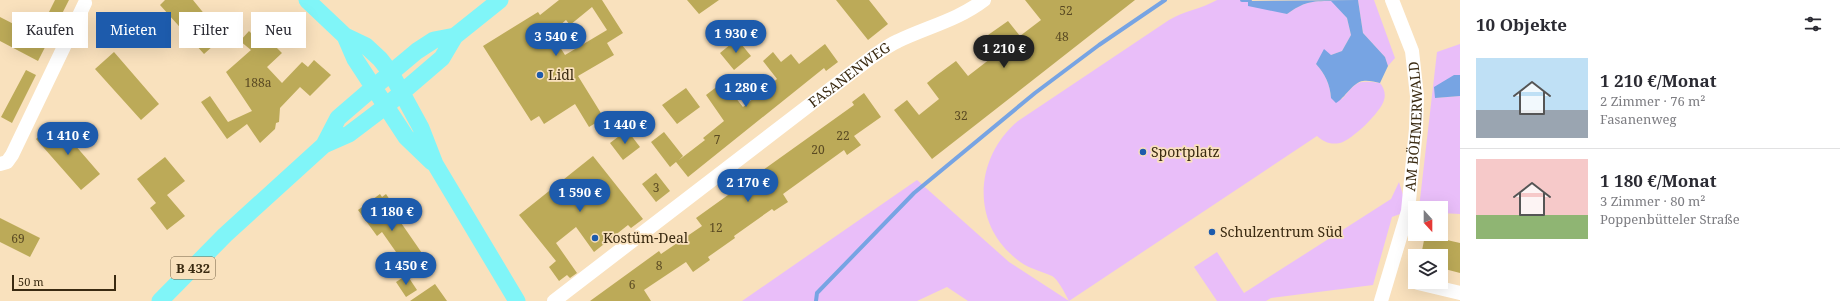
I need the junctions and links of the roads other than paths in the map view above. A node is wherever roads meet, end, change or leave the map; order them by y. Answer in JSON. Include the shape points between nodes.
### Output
{"nodes":[{"id":1,"x":306,"y":0,"type":"edge"},
{"id":2,"x":500,"y":0,"type":"edge"},
{"id":3,"x":984,"y":0,"type":"edge"},
{"id":4,"x":1392,"y":0,"type":"edge"},
{"id":5,"x":85,"y":3,"type":"dead end"},
{"id":6,"x":345,"y":36,"type":"junction"},
{"id":7,"x":455,"y":36,"type":"junction"},
{"id":8,"x":391,"y":73,"type":"junction"},
{"id":9,"x":374,"y":86,"type":"junction"},
{"id":10,"x":402,"y":92,"type":"junction"},
{"id":11,"x":386,"y":106,"type":"junction"},
{"id":12,"x":324,"y":145,"type":"junction"},
{"id":13,"x":0,"y":164,"type":"edge"},
{"id":14,"x":435,"y":164,"type":"junction"},
{"id":15,"x":1443,"y":289,"type":"edge"},
{"id":16,"x":1460,"y":293,"type":"edge"},
{"id":17,"x":160,"y":301,"type":"edge"},
{"id":18,"x":517,"y":301,"type":"edge"},
{"id":19,"x":554,"y":301,"type":"edge"},
{"id":20,"x":1381,"y":301,"type":"edge"}],
"edges":[{"from":1,"to":6,"type":"main road"},
{"from":2,"to":7,"type":"main road","number":"B 432"},
{"from":3,"to":19,"type":"street","name":"FASANENWEG","via":[[949,21],[898,41],[872,56]]},
{"from":4,"to":20,"type":"street","name":"AM BÖHMERWALD","via":[[1412,51],[1417,96],[1408,211]]},
{"from":5,"to":13,"type":"street","via":[[12,155],[7,162]]},
{"from":6,"to":8,"type":"main road","via":[[366,46]]},
{"from":6,"to":9,"type":"main road","via":[[355,59]]},
{"from":7,"to":8,"type":"main road","number":"B 432","via":[[434,40]]},
{"from":7,"to":10,"type":"main road","number":"B 432","via":[[442,58]]},
{"from":8,"to":9,"type":"main road","number":"B 432"},
{"from":8,"to":10,"type":"main road"},
{"from":9,"to":11,"type":"main road"},
{"from":9,"to":12,"type":"main road","number":"B 432","via":[[338,118]]},
{"from":10,"to":11,"type":"main road","number":"B 432"},
{"from":10,"to":14,"type":"main road","via":[[423,131]]},
{"from":11,"to":12,"type":"main road","number":"B 432","via":[[349,134]]},
{"from":11,"to":14,"type":"main road","via":[[406,137]]},
{"from":12,"to":17,"type":"main road","number":"B 432","via":[[225,235]]},
{"from":14,"to":18,"type":"main road"},
{"from":15,"to":16,"type":"street"}]}
